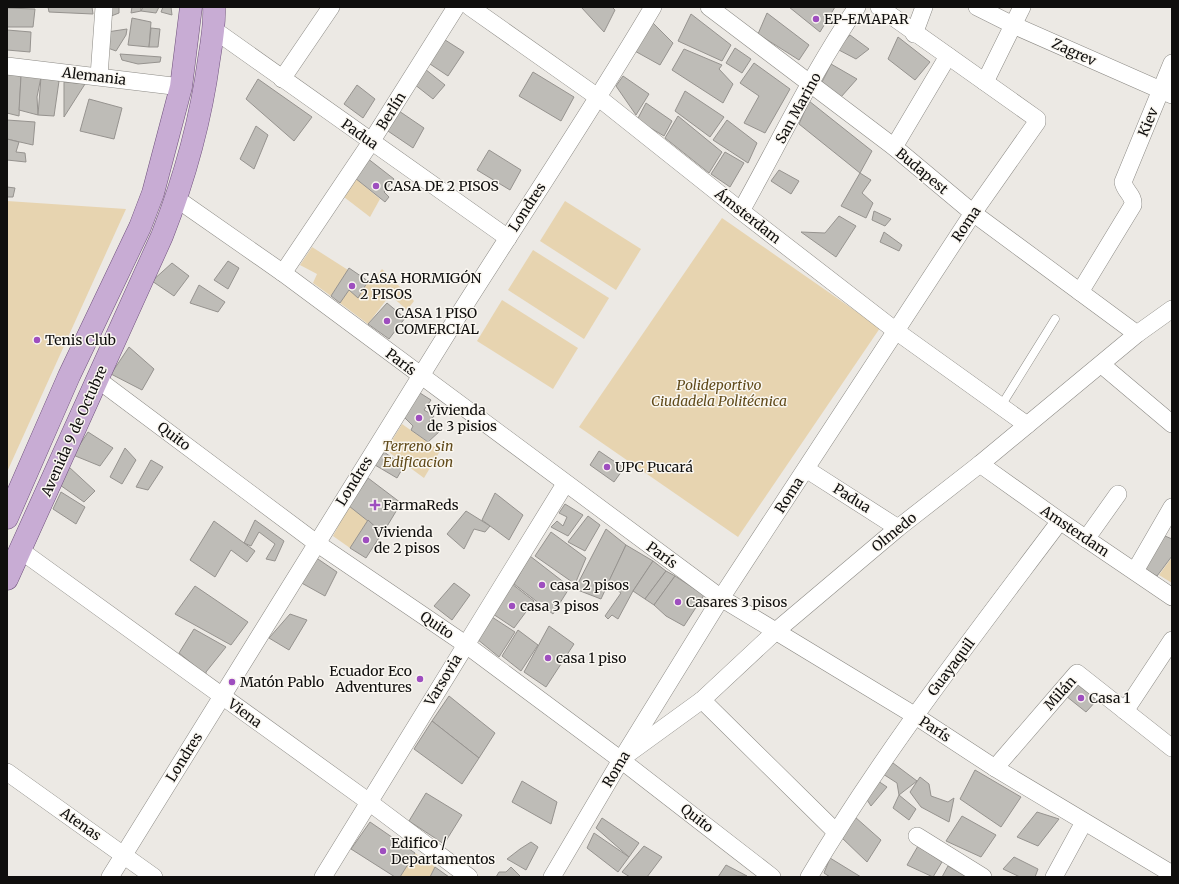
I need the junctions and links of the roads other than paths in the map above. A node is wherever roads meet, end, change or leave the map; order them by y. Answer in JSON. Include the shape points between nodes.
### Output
{"nodes":[{"id":1,"x":104,"y":7,"type":"edge"},
{"id":2,"x":191,"y":7,"type":"edge"},
{"id":3,"x":214,"y":7,"type":"edge"},
{"id":4,"x":331,"y":7,"type":"edge"},
{"id":5,"x":456,"y":7,"type":"edge"},
{"id":6,"x":470,"y":7,"type":"edge"},
{"id":7,"x":653,"y":7,"type":"edge"},
{"id":8,"x":709,"y":7,"type":"edge"},
{"id":9,"x":857,"y":7,"type":"edge"},
{"id":10,"x":879,"y":7,"type":"edge"},
{"id":11,"x":924,"y":7,"type":"edge"},
{"id":12,"x":977,"y":7,"type":"edge"},
{"id":13,"x":1022,"y":7,"type":"edge"},
{"id":14,"x":1013,"y":26,"type":"junction"},
{"id":15,"x":213,"y":29,"type":"junction"},
{"id":16,"x":914,"y":34,"type":"junction"},
{"id":17,"x":948,"y":56,"type":"junction"},
{"id":18,"x":1172,"y":63,"type":"edge"},
{"id":19,"x":7,"y":66,"type":"edge"},
{"id":20,"x":99,"y":76,"type":"junction"},
{"id":21,"x":282,"y":79,"type":"junction"},
{"id":22,"x":985,"y":82,"type":"junction"},
{"id":23,"x":810,"y":85,"type":"junction"},
{"id":24,"x":181,"y":87,"type":"junction"},
{"id":25,"x":1166,"y":92,"type":"edge"},
{"id":26,"x":599,"y":98,"type":"junction"},
{"id":27,"x":371,"y":142,"type":"junction"},
{"id":28,"x":894,"y":147,"type":"junction"},
{"id":29,"x":177,"y":198,"type":"junction"},
{"id":30,"x":741,"y":211,"type":"junction"},
{"id":31,"x":973,"y":213,"type":"junction"},
{"id":32,"x":508,"y":238,"type":"junction"},
{"id":33,"x":283,"y":273,"type":"junction"},
{"id":34,"x":1080,"y":292,"type":"junction"},
{"id":35,"x":1172,"y":309,"type":"edge"},
{"id":36,"x":1055,"y":319,"type":"dead end"},
{"id":37,"x":896,"y":330,"type":"junction"},
{"id":38,"x":1137,"y":334,"type":"junction"},
{"id":39,"x":1102,"y":365,"type":"junction"},
{"id":40,"x":420,"y":376,"type":"junction"},
{"id":41,"x":97,"y":379,"type":"junction"},
{"id":42,"x":1001,"y":406,"type":"junction"},
{"id":43,"x":1172,"y":424,"type":"edge"},
{"id":44,"x":1027,"y":425,"type":"junction"},
{"id":45,"x":980,"y":464,"type":"junction"},
{"id":46,"x":806,"y":469,"type":"junction"},
{"id":47,"x":565,"y":484,"type":"junction"},
{"id":48,"x":1118,"y":494,"type":"dead end"},
{"id":49,"x":1172,"y":507,"type":"edge"},
{"id":50,"x":7,"y":518,"type":"edge"},
{"id":51,"x":1060,"y":521,"type":"junction"},
{"id":52,"x":898,"y":528,"type":"junction"},
{"id":53,"x":1086,"y":539,"type":"junction"},
{"id":54,"x":315,"y":542,"type":"junction"},
{"id":55,"x":20,"y":550,"type":"junction"},
{"id":56,"x":1135,"y":571,"type":"junction"},
{"id":57,"x":7,"y":579,"type":"edge"},
{"id":58,"x":1172,"y":597,"type":"edge"},
{"id":59,"x":721,"y":598,"type":"junction"},
{"id":60,"x":776,"y":631,"type":"junction"},
{"id":61,"x":1172,"y":640,"type":"edge"},
{"id":62,"x":465,"y":644,"type":"junction"},
{"id":63,"x":222,"y":697,"type":"junction"},
{"id":64,"x":702,"y":700,"type":"junction"},
{"id":65,"x":1125,"y":711,"type":"junction"},
{"id":66,"x":914,"y":715,"type":"junction"},
{"id":67,"x":1172,"y":748,"type":"edge"},
{"id":68,"x":621,"y":760,"type":"junction"},
{"id":69,"x":995,"y":768,"type":"junction"},
{"id":70,"x":7,"y":772,"type":"edge"},
{"id":71,"x":369,"y":802,"type":"junction"},
{"id":72,"x":1084,"y":822,"type":"junction"},
{"id":73,"x":836,"y":832,"type":"junction"},
{"id":74,"x":917,"y":836,"type":"dead end"},
{"id":75,"x":124,"y":855,"type":"junction"},
{"id":76,"x":1172,"y":873,"type":"edge"},
{"id":77,"x":110,"y":877,"type":"edge"},
{"id":78,"x":154,"y":877,"type":"edge"},
{"id":79,"x":323,"y":877,"type":"edge"},
{"id":80,"x":469,"y":877,"type":"edge"},
{"id":81,"x":552,"y":877,"type":"edge"},
{"id":82,"x":772,"y":877,"type":"edge"},
{"id":83,"x":809,"y":877,"type":"edge"},
{"id":84,"x":983,"y":877,"type":"edge"},
{"id":85,"x":1054,"y":877,"type":"edge"}],
"edges":[{"from":1,"to":20,"type":"street"},
{"from":2,"to":24,"type":"main road","name":"Avenida 9 de Octubre"},
{"from":3,"to":15,"type":"main road","name":"Avenida 9 de Octubre"},
{"from":4,"to":21,"type":"street"},
{"from":5,"to":27,"type":"street","name":"Berlín"},
{"from":6,"to":26,"type":"street","name":"Ámsterdam"},
{"from":7,"to":26,"type":"street","name":"Londres"},
{"from":8,"to":23,"type":"street","name":"Budapest"},
{"from":9,"to":23,"type":"street","name":"San Marino"},
{"from":10,"to":16,"type":"street"},
{"from":11,"to":16,"type":"street"},
{"from":12,"to":14,"type":"street","name":"Zagrev"},
{"from":13,"to":14,"type":"street"},
{"from":14,"to":22,"type":"street"},
{"from":14,"to":25,"type":"street","name":"Zagrev"},
{"from":15,"to":21,"type":"street","name":"Padua"},
{"from":15,"to":29,"type":"main road","name":"Avenida 9 de Octubre","via":[[205,92]]},
{"from":16,"to":17,"type":"street"},
{"from":17,"to":22,"type":"street"},
{"from":17,"to":28,"type":"street"},
{"from":18,"to":25,"type":"street","name":"Kiev"},
{"from":19,"to":20,"type":"street","name":"Alemania"},
{"from":20,"to":24,"type":"street","name":"Alemania"},
{"from":21,"to":27,"type":"street","name":"Padua"},
{"from":22,"to":31,"type":"street","name":"Roma","via":[[1037,120]]},
{"from":23,"to":28,"type":"street","name":"Budapest"},
{"from":23,"to":30,"type":"street","name":"San Marino"},
{"from":24,"to":50,"type":"main road","name":"Avenida 9 de Octubre","via":[[153,193],[140,226],[69,376]]},
{"from":25,"to":34,"type":"street","name":"Kiev","via":[[1123,181],[1133,198],[1133,205]]},
{"from":26,"to":30,"type":"street","name":"Ámsterdam"},
{"from":26,"to":32,"type":"street","name":"Londres"},
{"from":27,"to":32,"type":"street","name":"Padua"},
{"from":27,"to":33,"type":"street","name":"Berlín"},
{"from":28,"to":31,"type":"street","name":"Budapest"},
{"from":29,"to":33,"type":"street","name":"París"},
{"from":29,"to":41,"type":"main road","name":"Avenida 9 de Octubre"},
{"from":30,"to":37,"type":"street","name":"Ámsterdam"},
{"from":31,"to":34,"type":"street","name":"Budapest"},
{"from":31,"to":37,"type":"street","name":"Roma"},
{"from":32,"to":40,"type":"street","name":"Londres"},
{"from":33,"to":40,"type":"street","name":"París"},
{"from":34,"to":38,"type":"street","name":"Budapest"},
{"from":35,"to":38,"type":"street","name":"Olmedo"},
{"from":36,"to":42,"type":"lane"},
{"from":37,"to":42,"type":"street","name":"Ámsterdam"},
{"from":37,"to":46,"type":"street","name":"Roma"},
{"from":38,"to":39,"type":"street","name":"Olmedo"},
{"from":39,"to":43,"type":"street"},
{"from":39,"to":44,"type":"street","name":"Olmedo"},
{"from":40,"to":47,"type":"street","name":"París"},
{"from":40,"to":54,"type":"street","name":"Londres"},
{"from":41,"to":54,"type":"street","name":"Quito"},
{"from":41,"to":55,"type":"main road","name":"Avenida 9 de Octubre"},
{"from":42,"to":44,"type":"street","name":"Ámsterdam"},
{"from":44,"to":45,"type":"street","name":"Olmedo"},
{"from":45,"to":51,"type":"street","name":"Amsterdam"},
{"from":45,"to":52,"type":"street","name":"Olmedo"},
{"from":46,"to":52,"type":"street","name":"Padua"},
{"from":46,"to":59,"type":"street","name":"Roma"},
{"from":47,"to":59,"type":"street","name":"París"},
{"from":47,"to":62,"type":"street","name":"Varsovia"},
{"from":48,"to":53,"type":"street"},
{"from":49,"to":56,"type":"street"},
{"from":51,"to":53,"type":"street","name":"Amsterdam"},
{"from":51,"to":66,"type":"street","name":"Guayaquil"},
{"from":52,"to":60,"type":"street","name":"Olmedo"},
{"from":53,"to":56,"type":"street","name":"Amsterdam"},
{"from":54,"to":62,"type":"street","name":"Quito"},
{"from":54,"to":63,"type":"street","name":"Londres"},
{"from":55,"to":57,"type":"main road","name":"Avenida 9 de Octubre"},
{"from":55,"to":63,"type":"street","name":"Viena"},
{"from":56,"to":58,"type":"street","name":"Amsterdam"},
{"from":59,"to":60,"type":"street","name":"París"},
{"from":59,"to":68,"type":"street","name":"Roma"},
{"from":60,"to":64,"type":"street","name":"Olmedo"},
{"from":60,"to":66,"type":"street","name":"París"},
{"from":61,"to":65,"type":"street"},
{"from":62,"to":68,"type":"street","name":"Quito"},
{"from":62,"to":71,"type":"street","name":"Varsovia"},
{"from":63,"to":71,"type":"street","name":"Viena"},
{"from":63,"to":75,"type":"street","name":"Londres"},
{"from":64,"to":68,"type":"street","name":"Olmedo"},
{"from":64,"to":73,"type":"street"},
{"from":65,"to":67,"type":"street","name":"Milán"},
{"from":65,"to":69,"type":"street","name":"Milán","via":[[1079,674],[1075,674]]},
{"from":66,"to":69,"type":"street","name":"París"},
{"from":66,"to":73,"type":"street","name":"Guayaquil"},
{"from":68,"to":81,"type":"street","name":"Roma"},
{"from":68,"to":82,"type":"street","name":"Quito"},
{"from":69,"to":72,"type":"street","name":"París"},
{"from":70,"to":75,"type":"street","name":"Atenas"},
{"from":71,"to":79,"type":"street","name":"Varsovia"},
{"from":71,"to":80,"type":"street","name":"Viena"},
{"from":72,"to":76,"type":"street","name":"París"},
{"from":72,"to":85,"type":"street"},
{"from":73,"to":83,"type":"street","name":"Guayaquil"},
{"from":74,"to":84,"type":"street"},
{"from":75,"to":77,"type":"street","name":"Londres"},
{"from":75,"to":78,"type":"street","name":"Atenas"}]}
